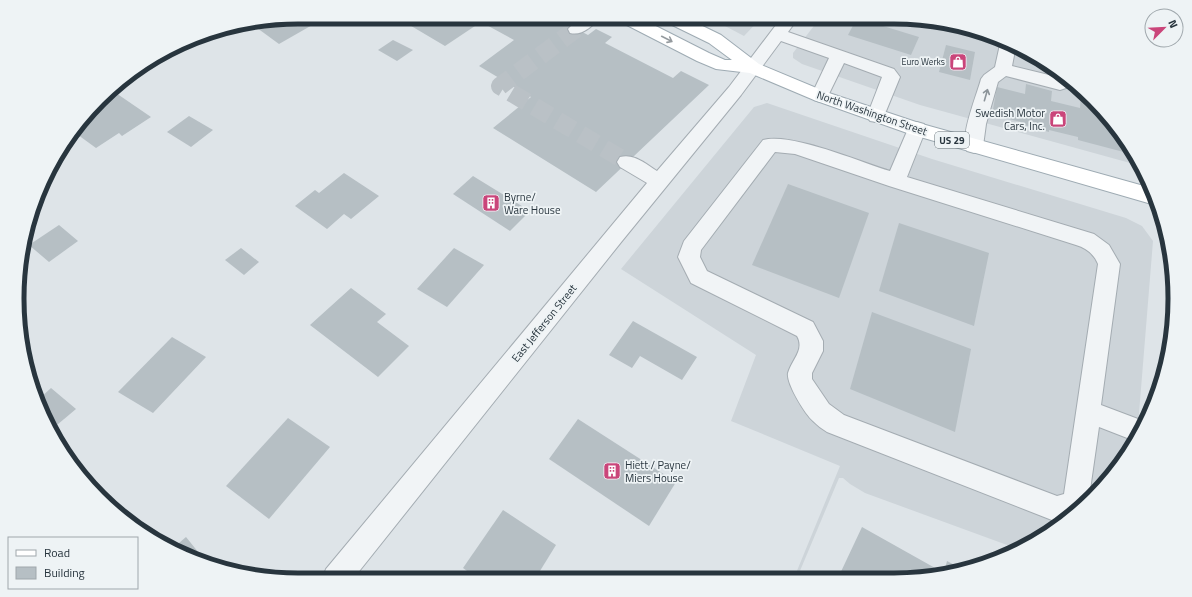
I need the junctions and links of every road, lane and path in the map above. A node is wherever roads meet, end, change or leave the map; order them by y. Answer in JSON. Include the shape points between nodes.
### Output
{"nodes":[{"id":1,"x":582,"y":24,"type":"edge"},
{"id":2,"x":640,"y":24,"type":"edge"},
{"id":3,"x":684,"y":24,"type":"edge"},
{"id":4,"x":786,"y":24,"type":"edge"},
{"id":5,"x":576,"y":29,"type":"tunnel mouth"},
{"id":6,"x":778,"y":34,"type":"junction"},
{"id":7,"x":1007,"y":48,"type":"edge"},
{"id":8,"x":839,"y":55,"type":"junction"},
{"id":9,"x":753,"y":68,"type":"junction"},
{"id":10,"x":1003,"y":70,"type":"junction"},
{"id":11,"x":1061,"y":81,"type":"edge"},
{"id":12,"x":820,"y":96,"type":"junction"},
{"id":13,"x":876,"y":116,"type":"junction"},
{"id":14,"x":916,"y":129,"type":"junction"},
{"id":15,"x":974,"y":146,"type":"junction"},
{"id":16,"x":627,"y":162,"type":"tunnel mouth"},
{"id":17,"x":659,"y":181,"type":"junction"},
{"id":18,"x":896,"y":181,"type":"junction"},
{"id":19,"x":1147,"y":192,"type":"edge"},
{"id":20,"x":1089,"y":412,"type":"junction"},
{"id":21,"x":1135,"y":430,"type":"edge"},
{"id":22,"x":341,"y":573,"type":"edge"}],
"edges":[{"from":1,"to":5,"type":"street"},
{"from":2,"to":9,"type":"main road","name":"North Washington Street","number":"US 29","one_way":true,"via":[[722,65]]},
{"from":3,"to":9,"type":"main road","name":"North Washington Street","number":"US 29","via":[[715,39]]},
{"from":4,"to":6,"type":"street","name":"East Jefferson Street"},
{"from":6,"to":8,"type":"street"},
{"from":6,"to":9,"type":"street","name":"East Jefferson Street"},
{"from":7,"to":10,"type":"street"},
{"from":8,"to":12,"type":"street"},
{"from":8,"to":13,"type":"street","via":[[886,71],[890,75]]},
{"from":9,"to":12,"type":"main road","name":"North Washington Street","number":"US 29"},
{"from":9,"to":17,"type":"street","name":"East Jefferson Street"},
{"from":10,"to":11,"type":"street","via":[[1060,84]]},
{"from":15,"to":10,"type":"street","one_way":true,"via":[[977,124],[990,79]]},
{"from":12,"to":13,"type":"main road","name":"North Washington Street","number":"US 29"},
{"from":13,"to":14,"type":"main road","name":"North Washington Street","number":"US 29"},
{"from":14,"to":15,"type":"main road","name":"North Washington Street","number":"US 29"},
{"from":14,"to":18,"type":"street"},
{"from":15,"to":19,"type":"main road","name":"North Washington Street","number":"US 29"},
{"from":16,"to":17,"type":"street"},
{"from":17,"to":22,"type":"street","name":"East Jefferson Street"},
{"from":18,"to":20,"type":"street","via":[[1094,242],[1106,254],[1110,264]]},
{"from":18,"to":20,"type":"street","via":[[796,147],[770,146],[691,247],[689,257],[699,277],[805,329],[812,342],[811,351],[800,373],[800,381],[820,412],[836,424],[1057,509],[1073,504],[1076,500]]},
{"from":20,"to":21,"type":"street"}]}
